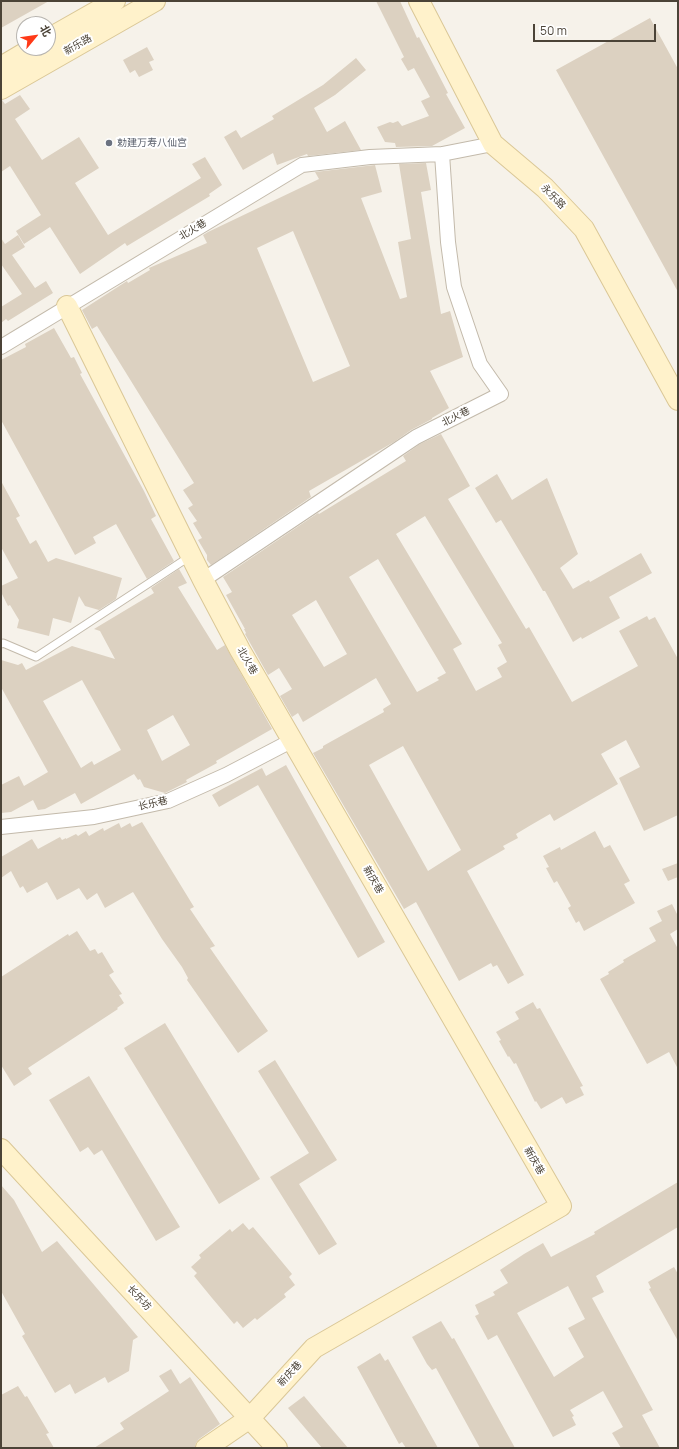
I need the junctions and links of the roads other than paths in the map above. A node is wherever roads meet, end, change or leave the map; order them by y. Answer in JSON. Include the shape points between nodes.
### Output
{"nodes":[{"id":1,"x":115,"y":1,"type":"edge"},
{"id":2,"x":155,"y":1,"type":"edge"},
{"id":3,"x":419,"y":1,"type":"edge"},
{"id":4,"x":56,"y":34,"type":"edge"},
{"id":5,"x":19,"y":56,"type":"edge"},
{"id":6,"x":1,"y":66,"type":"edge"},
{"id":7,"x":1,"y":89,"type":"edge"},
{"id":8,"x":493,"y":144,"type":"junction"},
{"id":9,"x":442,"y":154,"type":"junction"},
{"id":10,"x":67,"y":306,"type":"junction"},
{"id":11,"x":1,"y":347,"type":"edge"},
{"id":12,"x":677,"y":394,"type":"edge"},
{"id":13,"x":191,"y":556,"type":"junction"},
{"id":14,"x":203,"y":580,"type":"junction"},
{"id":15,"x":1,"y":644,"type":"edge"},
{"id":16,"x":293,"y":740,"type":"junction"},
{"id":17,"x":1,"y":827,"type":"edge"},
{"id":18,"x":1,"y":1149,"type":"edge"},
{"id":19,"x":250,"y":1418,"type":"junction"},
{"id":20,"x":206,"y":1448,"type":"edge"},
{"id":21,"x":276,"y":1448,"type":"edge"}],
"edges":[{"from":1,"to":4,"type":"street","name":"新乐路"},
{"from":2,"to":7,"type":"street","name":"新乐路"},
{"from":3,"to":8,"type":"street","name":"永乐路"},
{"from":5,"to":6,"type":"street"},
{"from":8,"to":9,"type":"street","name":"北火巷"},
{"from":8,"to":12,"type":"street","name":"永乐路","via":[[545,188],[584,229]]},
{"from":9,"to":10,"type":"street","name":"北火巷","via":[[370,157],[302,165]]},
{"from":9,"to":14,"type":"street","name":"北火巷","via":[[454,287],[480,364],[501,394],[416,437]]},
{"from":10,"to":11,"type":"street","name":"北火巷"},
{"from":10,"to":13,"type":"street","name":"北火巷"},
{"from":13,"to":14,"type":"street","name":"北火巷"},
{"from":13,"to":15,"type":"lane","via":[[36,657]]},
{"from":14,"to":16,"type":"street","name":"北火巷","via":[[240,650]]},
{"from":16,"to":17,"type":"street","name":"长乐巷","via":[[168,802],[94,817]]},
{"from":16,"to":19,"type":"street","name":"新庆巷","via":[[561,1206],[314,1348]]},
{"from":18,"to":19,"type":"street","name":"长乐坊"},
{"from":19,"to":20,"type":"street","name":"新庆巷"},
{"from":19,"to":21,"type":"street","name":"长乐坊"}]}
